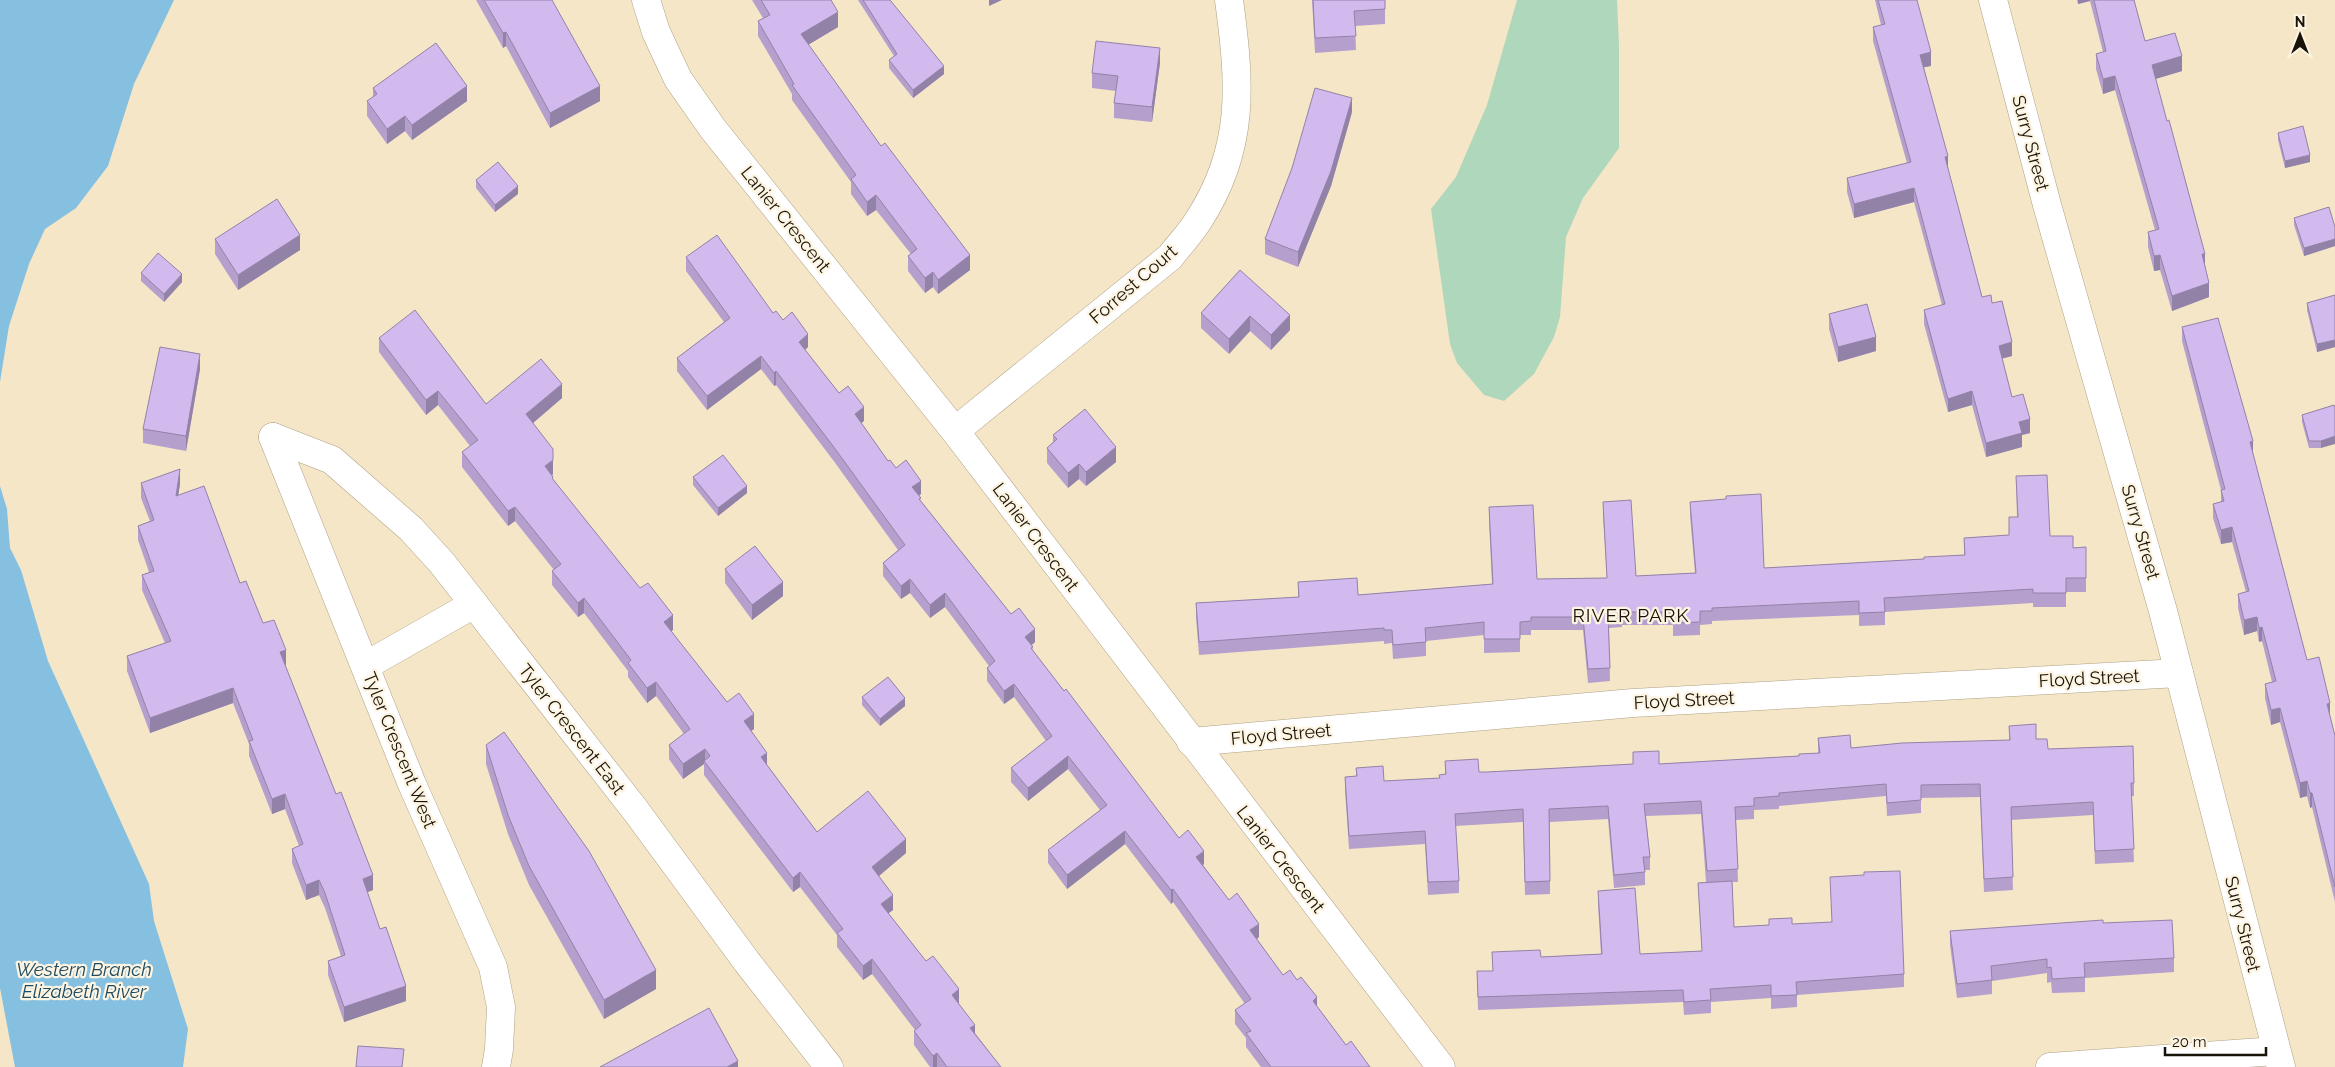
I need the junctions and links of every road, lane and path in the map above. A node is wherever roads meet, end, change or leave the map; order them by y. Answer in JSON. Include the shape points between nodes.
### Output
{"nodes":[{"id":1,"x":646,"y":0,"type":"edge"},
{"id":2,"x":1229,"y":0,"type":"edge"},
{"id":3,"x":1992,"y":0,"type":"edge"},
{"id":4,"x":956,"y":431,"type":"junction"},
{"id":5,"x":273,"y":437,"type":"joint"},
{"id":6,"x":474,"y":604,"type":"junction"},
{"id":7,"x":365,"y":666,"type":"junction"},
{"id":8,"x":2179,"y":673,"type":"junction"},
{"id":9,"x":1191,"y":742,"type":"junction"},
{"id":10,"x":2278,"y":1059,"type":"edge"},
{"id":11,"x":496,"y":1067,"type":"edge"},
{"id":12,"x":829,"y":1067,"type":"edge"},
{"id":13,"x":1441,"y":1067,"type":"edge"},
{"id":14,"x":2050,"y":1067,"type":"edge"}],
"edges":[{"from":1,"to":4,"type":"street","name":"Lanier Crescent","via":[[656,32],[678,79],[713,129]]},
{"from":2,"to":4,"type":"street","name":"Forrest Court","via":[[1234,45],[1234,139],[1220,182],[1198,222],[1170,257]]},
{"from":3,"to":8,"type":"street","name":"Surry Street"},
{"from":4,"to":9,"type":"street","name":"Lanier Crescent"},
{"from":5,"to":6,"type":"street","name":"Tyler Crescent East","via":[[332,460],[411,529]]},
{"from":5,"to":7,"type":"street","name":"Tyler Crescent West"},
{"from":6,"to":7,"type":"street"},
{"from":6,"to":12,"type":"street","name":"Tyler Crescent East","via":[[636,811]]},
{"from":7,"to":11,"type":"street","name":"Tyler Crescent West","via":[[412,784],[493,967],[501,1007]]},
{"from":8,"to":9,"type":"street","name":"Floyd Street","via":[[1633,703]]},
{"from":8,"to":10,"type":"street","name":"Surry Street"},
{"from":9,"to":13,"type":"street","name":"Lanier Crescent"},
{"from":10,"to":14,"type":"street"}]}
